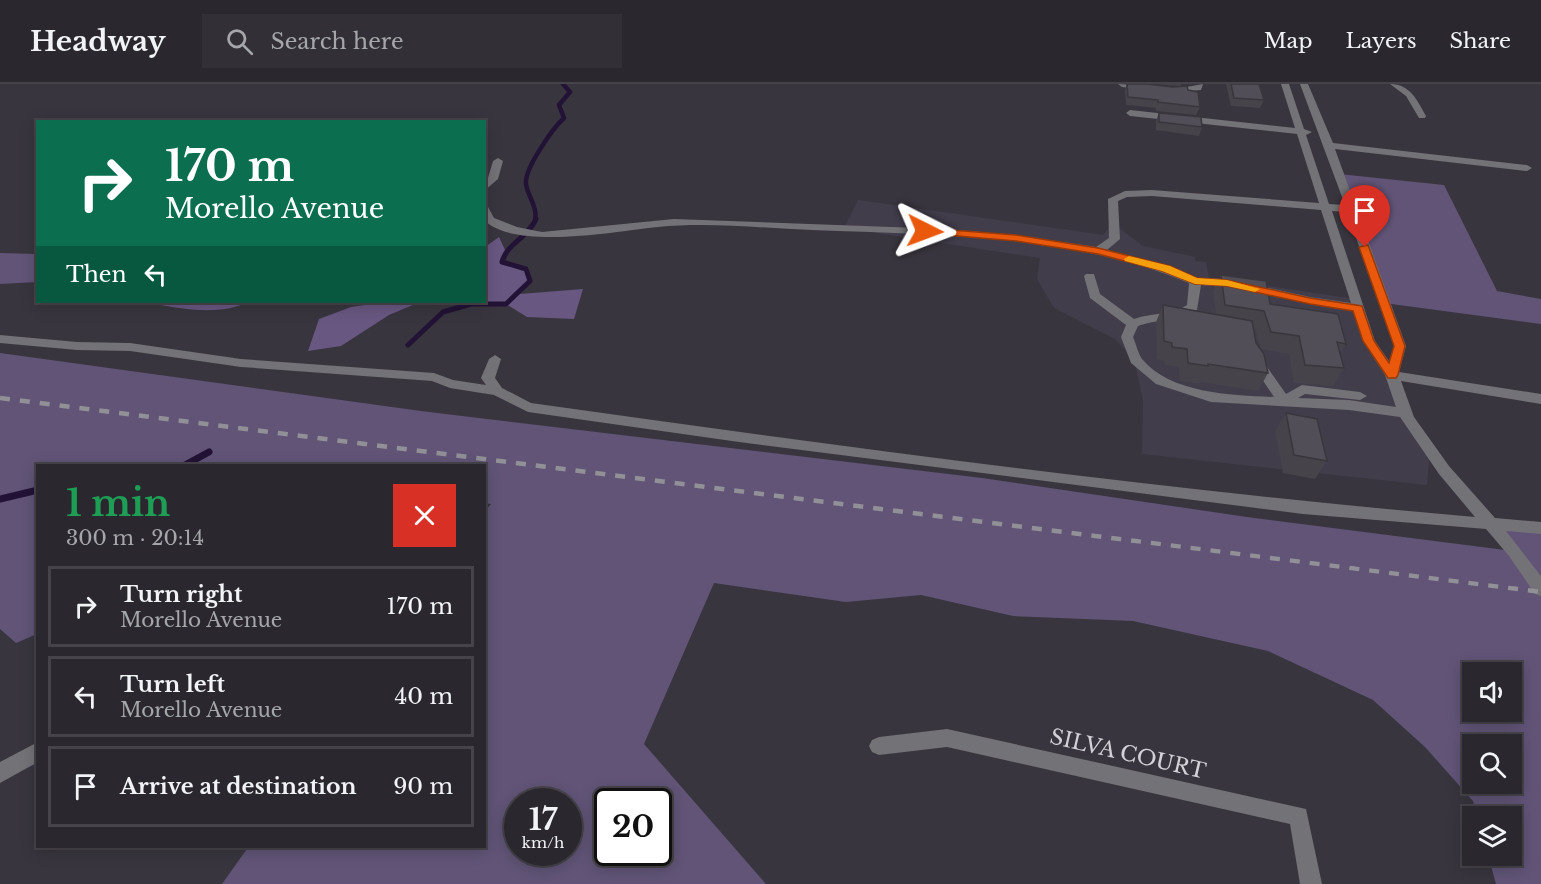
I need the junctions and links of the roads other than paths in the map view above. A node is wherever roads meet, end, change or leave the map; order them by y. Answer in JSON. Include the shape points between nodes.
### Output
{"nodes":[{"id":1,"x":1122,"y":84,"type":"edge"},
{"id":2,"x":1199,"y":84,"type":"edge"},
{"id":3,"x":1285,"y":84,"type":"edge"},
{"id":4,"x":1304,"y":84,"type":"edge"},
{"id":5,"x":1394,"y":84,"type":"edge"},
{"id":6,"x":1130,"y":113,"type":"dead end"},
{"id":7,"x":1422,"y":116,"type":"dead end"},
{"id":8,"x":1300,"y":132,"type":"junction"},
{"id":9,"x":1327,"y":140,"type":"junction"},
{"id":10,"x":498,"y":161,"type":"dead end"},
{"id":11,"x":1527,"y":168,"type":"dead end"},
{"id":12,"x":486,"y":186,"type":"edge"},
{"id":13,"x":1325,"y":207,"type":"junction"},
{"id":14,"x":1351,"y":209,"type":"junction"},
{"id":15,"x":486,"y":213,"type":"edge"},
{"id":16,"x":1098,"y":251,"type":"junction"},
{"id":17,"x":1090,"y":276,"type":"dead end"},
{"id":18,"x":1195,"y":281,"type":"junction"},
{"id":19,"x":1358,"y":308,"type":"junction"},
{"id":20,"x":1182,"y":314,"type":"junction"},
{"id":21,"x":1193,"y":323,"type":"edge"},
{"id":22,"x":1133,"y":324,"type":"junction"},
{"id":23,"x":0,"y":339,"type":"edge"},
{"id":24,"x":1252,"y":343,"type":"edge"},
{"id":25,"x":495,"y":359,"type":"dead end"},
{"id":26,"x":1392,"y":375,"type":"junction"},
{"id":27,"x":497,"y":391,"type":"junction"},
{"id":28,"x":1541,"y":399,"type":"edge"},
{"id":29,"x":1284,"y":402,"type":"junction"},
{"id":30,"x":1404,"y":407,"type":"junction"},
{"id":31,"x":1490,"y":522,"type":"junction"},
{"id":32,"x":1541,"y":528,"type":"edge"},
{"id":33,"x":1541,"y":590,"type":"edge"},
{"id":34,"x":879,"y":746,"type":"dead end"},
{"id":35,"x":36,"y":751,"type":"edge"},
{"id":36,"x":0,"y":773,"type":"edge"},
{"id":37,"x":1311,"y":884,"type":"edge"}],
"edges":[{"from":1,"to":2,"type":"street","via":[[1192,90]]},
{"from":3,"to":8,"type":"street"},
{"from":4,"to":9,"type":"street"},
{"from":5,"to":7,"type":"street","via":[[1409,94]]},
{"from":6,"to":8,"type":"street"},
{"from":8,"to":9,"type":"street"},
{"from":8,"to":13,"type":"street"},
{"from":9,"to":11,"type":"street"},
{"from":9,"to":14,"type":"street"},
{"from":10,"to":12,"type":"street","via":[[493,179]]},
{"from":13,"to":14,"type":"street"},
{"from":13,"to":16,"type":"street","via":[[1125,194],[1113,199],[1115,239]]},
{"from":13,"to":19,"type":"street"},
{"from":14,"to":26,"type":"street","via":[[1400,346]]},
{"from":15,"to":16,"type":"street","via":[[490,220],[513,230],[542,235],[697,223],[946,232]]},
{"from":16,"to":18,"type":"street"},
{"from":17,"to":22,"type":"street","via":[[1094,295]]},
{"from":18,"to":19,"type":"street","via":[[1227,283]]},
{"from":18,"to":20,"type":"street","via":[[1193,306]]},
{"from":19,"to":26,"type":"street","via":[[1369,341]]},
{"from":20,"to":21,"type":"street"},
{"from":20,"to":22,"type":"street","via":[[1151,317]]},
{"from":22,"to":29,"type":"street","via":[[1127,338],[1136,360],[1161,381],[1216,399]]},
{"from":23,"to":27,"type":"street","via":[[130,346],[241,363],[434,377],[450,384]]},
{"from":24,"to":29,"type":"street","via":[[1255,360]]},
{"from":25,"to":27,"type":"street","via":[[488,378]]},
{"from":26,"to":28,"type":"street"},
{"from":26,"to":30,"type":"street"},
{"from":27,"to":31,"type":"street","via":[[528,407],[739,437],[1303,508]]},
{"from":29,"to":30,"type":"street","via":[[1302,389]]},
{"from":30,"to":31,"type":"street","via":[[1444,470]]},
{"from":31,"to":32,"type":"street"},
{"from":31,"to":33,"type":"street"},
{"from":34,"to":37,"type":"street","name":"SILVA COURT","via":[[948,738],[1299,816]]},
{"from":35,"to":36,"type":"street"}]}
